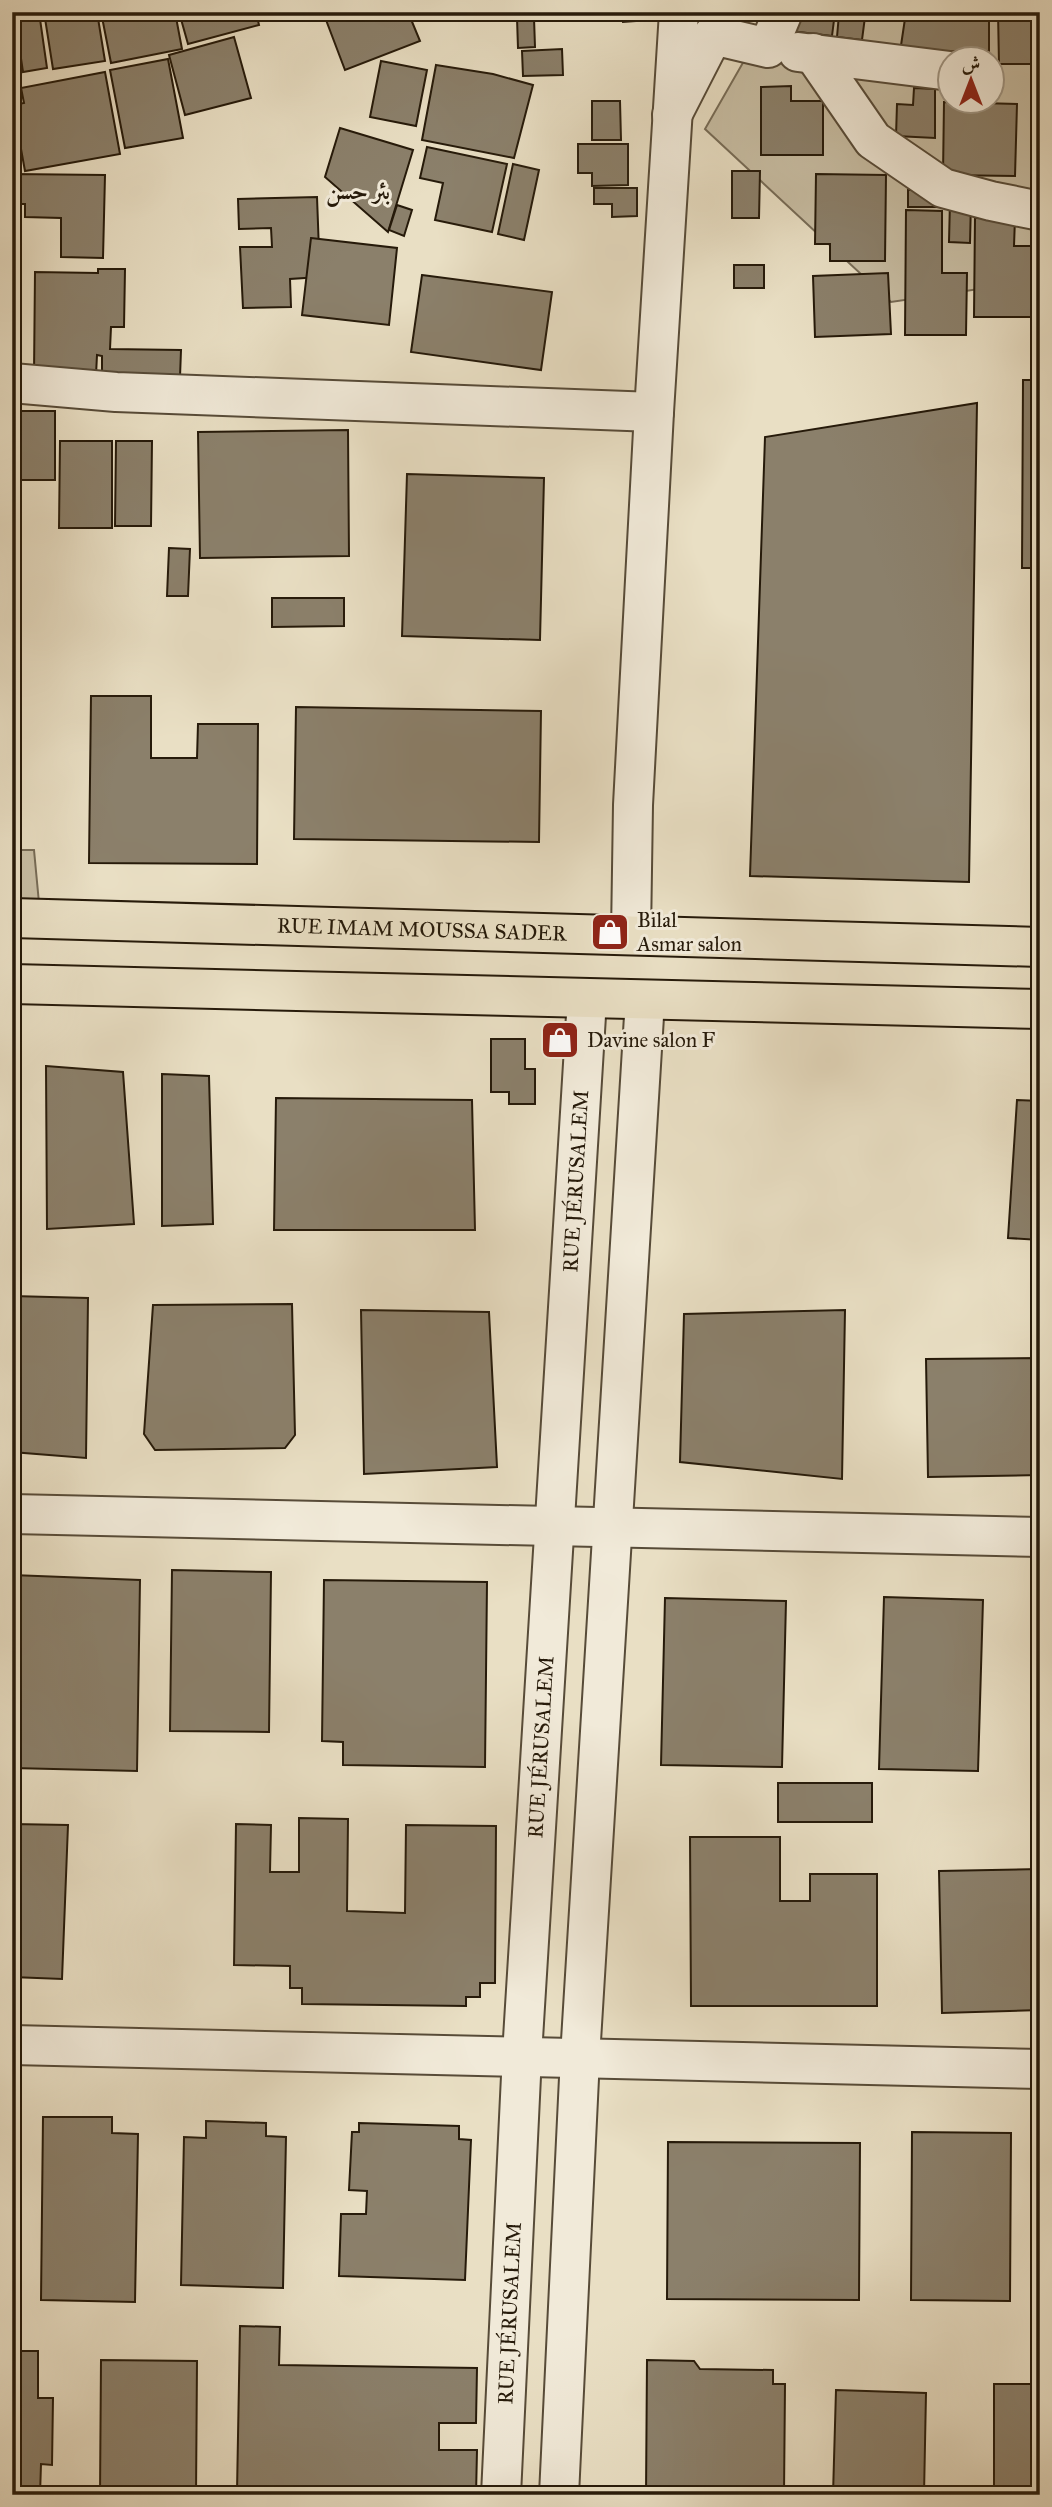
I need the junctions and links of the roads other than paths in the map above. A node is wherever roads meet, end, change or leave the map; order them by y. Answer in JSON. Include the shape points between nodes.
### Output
{"nodes":[{"id":1,"x":679,"y":12,"type":"edge"},
{"id":2,"x":783,"y":12,"type":"edge"},
{"id":3,"x":768,"y":48,"type":"junction"},
{"id":4,"x":813,"y":53,"type":"junction"},
{"id":5,"x":936,"y":69,"type":"edge"},
{"id":6,"x":672,"y":115,"type":"junction"},
{"id":7,"x":1040,"y":211,"type":"edge"},
{"id":8,"x":12,"y":383,"type":"edge"},
{"id":9,"x":654,"y":412,"type":"junction"},
{"id":10,"x":12,"y":918,"type":"edge"},
{"id":11,"x":631,"y":934,"type":"junction"},
{"id":12,"x":1040,"y":947,"type":"edge"},
{"id":13,"x":12,"y":984,"type":"edge"},
{"id":14,"x":587,"y":999,"type":"junction"},
{"id":15,"x":645,"y":1000,"type":"junction"},
{"id":16,"x":1040,"y":1009,"type":"edge"},
{"id":17,"x":12,"y":1514,"type":"edge"},
{"id":18,"x":556,"y":1527,"type":"junction"},
{"id":19,"x":614,"y":1528,"type":"junction"},
{"id":20,"x":1040,"y":1537,"type":"edge"},
{"id":21,"x":12,"y":2045,"type":"edge"},
{"id":22,"x":522,"y":2055,"type":"junction"},
{"id":23,"x":580,"y":2057,"type":"junction"},
{"id":24,"x":1040,"y":2069,"type":"edge"},
{"id":25,"x":501,"y":2495,"type":"edge"},
{"id":26,"x":559,"y":2495,"type":"edge"}],
"edges":[{"from":1,"to":6,"type":"street"},
{"from":2,"to":3,"type":"street"},
{"from":3,"to":4,"type":"street"},
{"from":3,"to":6,"type":"street","via":[[713,34]]},
{"from":4,"to":5,"type":"street"},
{"from":4,"to":7,"type":"street","via":[[873,140],[943,188]]},
{"from":6,"to":9,"type":"street"},
{"from":8,"to":9,"type":"street","via":[[116,392]]},
{"from":9,"to":11,"type":"street","via":[[633,805]]},
{"from":10,"to":11,"type":"main road","name":"RUE IMAM MOUSSA SADER"},
{"from":11,"to":12,"type":"main road","name":"RUE IMAM MOUSSA SADER"},
{"from":13,"to":14,"type":"main road"},
{"from":14,"to":15,"type":"main road"},
{"from":14,"to":18,"type":"street","name":"RUE JÉRUSALEM"},
{"from":15,"to":16,"type":"main road"},
{"from":15,"to":19,"type":"street"},
{"from":17,"to":18,"type":"street"},
{"from":18,"to":19,"type":"street"},
{"from":18,"to":22,"type":"street","name":"RUE JÉRUSALEM"},
{"from":19,"to":20,"type":"street"},
{"from":19,"to":23,"type":"street"},
{"from":21,"to":22,"type":"street"},
{"from":22,"to":23,"type":"street"},
{"from":22,"to":25,"type":"street","name":"RUE JÉRUSALEM"},
{"from":23,"to":24,"type":"street"},
{"from":23,"to":26,"type":"street"}]}
